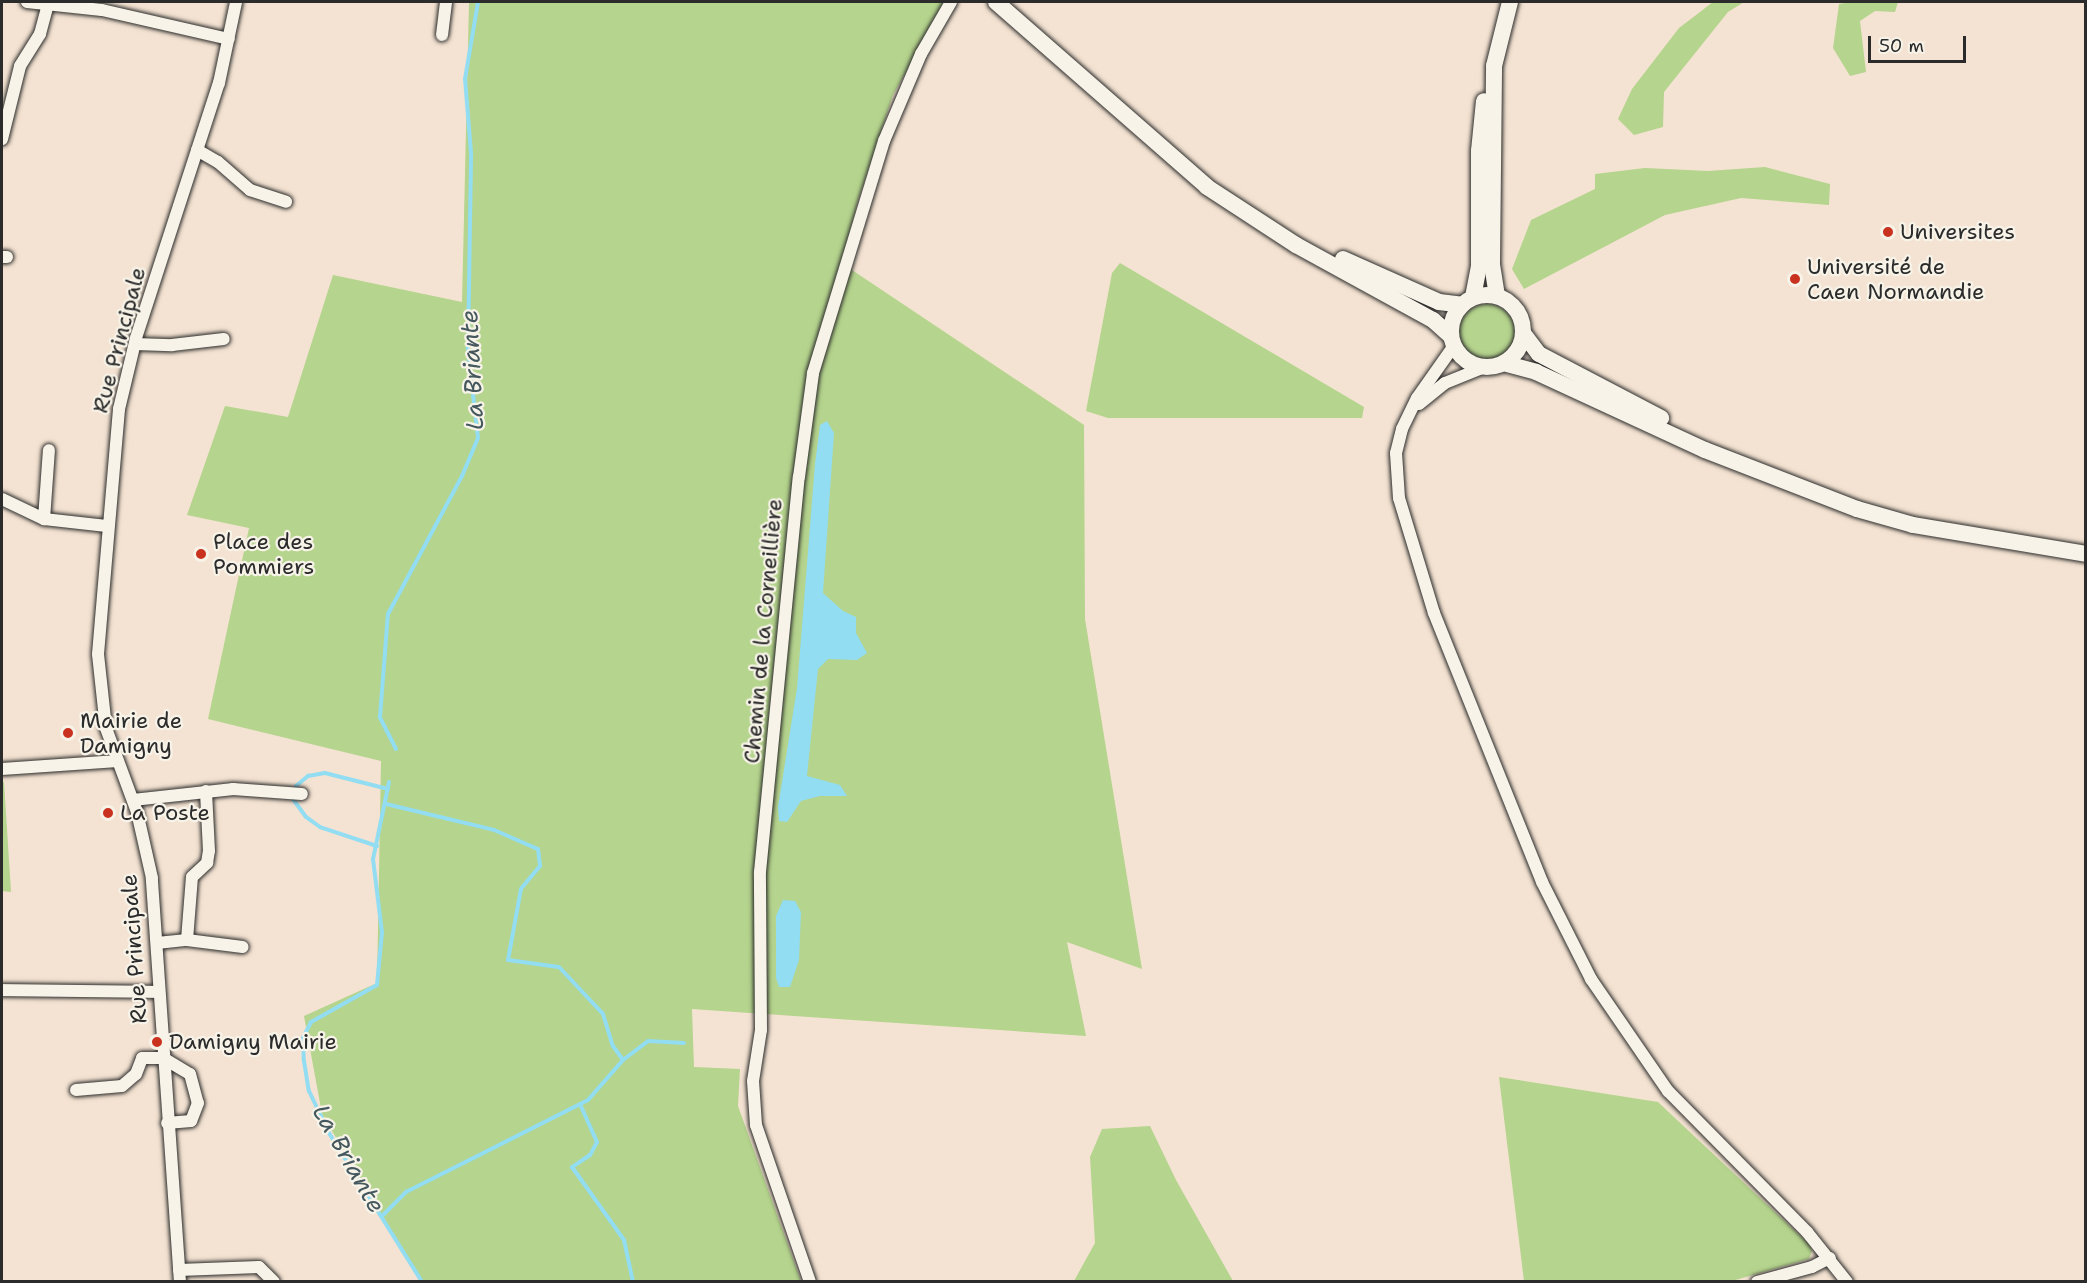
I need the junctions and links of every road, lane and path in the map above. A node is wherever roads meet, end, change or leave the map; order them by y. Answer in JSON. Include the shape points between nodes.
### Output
{"nodes":[{"id":1,"x":27,"y":2,"type":"edge"},
{"id":2,"x":236,"y":2,"type":"edge"},
{"id":3,"x":446,"y":2,"type":"edge"},
{"id":4,"x":951,"y":2,"type":"edge"},
{"id":5,"x":996,"y":2,"type":"edge"},
{"id":6,"x":1010,"y":2,"type":"edge"},
{"id":7,"x":1510,"y":2,"type":"edge"},
{"id":8,"x":48,"y":4,"type":"junction"},
{"id":9,"x":442,"y":35,"type":"dead end"},
{"id":10,"x":229,"y":39,"type":"junction"},
{"id":11,"x":1494,"y":66,"type":"junction"},
{"id":12,"x":1149,"y":137,"type":"junction"},
{"id":13,"x":2,"y":139,"type":"edge"},
{"id":14,"x":197,"y":150,"type":"junction"},
{"id":15,"x":286,"y":202,"type":"dead end"},
{"id":16,"x":1266,"y":225,"type":"junction"},
{"id":17,"x":1497,"y":296,"type":"junction"},
{"id":18,"x":1468,"y":301,"type":"junction"},
{"id":19,"x":1523,"y":333,"type":"junction"},
{"id":20,"x":224,"y":339,"type":"dead end"},
{"id":21,"x":1452,"y":341,"type":"junction"},
{"id":22,"x":135,"y":344,"type":"junction"},
{"id":23,"x":1507,"y":364,"type":"junction"},
{"id":24,"x":1482,"y":368,"type":"junction"},
{"id":25,"x":1412,"y":411,"type":"junction"},
{"id":26,"x":50,"y":450,"type":"dead end"},
{"id":27,"x":1726,"y":457,"type":"junction"},
{"id":28,"x":2,"y":499,"type":"edge"},
{"id":29,"x":44,"y":519,"type":"junction"},
{"id":30,"x":106,"y":526,"type":"junction"},
{"id":31,"x":2085,"y":554,"type":"edge"},
{"id":32,"x":118,"y":761,"type":"junction"},
{"id":33,"x":2,"y":769,"type":"edge"},
{"id":34,"x":206,"y":791,"type":"junction"},
{"id":35,"x":302,"y":794,"type":"dead end"},
{"id":36,"x":133,"y":800,"type":"junction"},
{"id":37,"x":187,"y":940,"type":"junction"},
{"id":38,"x":157,"y":943,"type":"junction"},
{"id":39,"x":243,"y":947,"type":"dead end"},
{"id":40,"x":2,"y":990,"type":"edge"},
{"id":41,"x":159,"y":992,"type":"junction"},
{"id":42,"x":163,"y":1058,"type":"junction"},
{"id":43,"x":76,"y":1090,"type":"dead end"},
{"id":44,"x":167,"y":1123,"type":"junction"},
{"id":45,"x":1830,"y":1258,"type":"junction"},
{"id":46,"x":180,"y":1276,"type":"edge"},
{"id":47,"x":274,"y":1281,"type":"edge"},
{"id":48,"x":810,"y":1281,"type":"edge"},
{"id":49,"x":1757,"y":1281,"type":"edge"},
{"id":50,"x":1847,"y":1281,"type":"edge"}],
"edges":[{"from":1,"to":8,"type":"street"},
{"from":2,"to":10,"type":"street","name":"Rue Principale"},
{"from":3,"to":9,"type":"street"},
{"from":4,"to":48,"type":"street","name":"Chemin de la Corneillière","via":[[921,54],[884,141],[813,374],[799,477],[760,872],[761,1030],[753,1108]]},
{"from":5,"to":12,"type":"main road"},
{"from":6,"to":12,"type":"main road","via":[[1136,117]]},
{"from":7,"to":11,"type":"main road"},
{"from":8,"to":10,"type":"street","via":[[102,10]]},
{"from":8,"to":13,"type":"street","via":[[40,34],[20,66]]},
{"from":10,"to":14,"type":"street","name":"Rue Principale"},
{"from":11,"to":17,"type":"main road","via":[[1492,263]]},
{"from":11,"to":18,"type":"main road","via":[[1482,112],[1479,267]]},
{"from":12,"to":16,"type":"main road","via":[[1207,188]]},
{"from":14,"to":15,"type":"street","via":[[218,162],[250,190]]},
{"from":14,"to":22,"type":"street","name":"Rue Principale"},
{"from":16,"to":18,"type":"main road","via":[[1439,302]]},
{"from":16,"to":21,"type":"main road","via":[[1433,320]]},
{"from":17,"to":18,"type":"main road"},
{"from":17,"to":19,"type":"main road","via":[[1519,312]]},
{"from":18,"to":21,"type":"main road","via":[[1454,314]]},
{"from":19,"to":23,"type":"main road"},
{"from":19,"to":27,"type":"main road","via":[[1539,354],[1698,438]]},
{"from":20,"to":22,"type":"street","via":[[172,345]]},
{"from":21,"to":24,"type":"main road","via":[[1468,364]]},
{"from":21,"to":25,"type":"street"},
{"from":22,"to":30,"type":"street","name":"Rue Principale","via":[[119,409]]},
{"from":23,"to":24,"type":"main road"},
{"from":23,"to":27,"type":"main road","via":[[1536,372]]},
{"from":24,"to":25,"type":"street","via":[[1445,383]]},
{"from":25,"to":45,"type":"street","via":[[1398,445],[1395,472],[1399,498],[1434,613],[1542,882],[1591,979],[1668,1091]]},
{"from":26,"to":29,"type":"street"},
{"from":27,"to":31,"type":"main road","via":[[1801,490],[1913,525]]},
{"from":28,"to":29,"type":"street"},
{"from":29,"to":30,"type":"street"},
{"from":30,"to":32,"type":"street","name":"Rue Principale","via":[[98,654],[100,700]]},
{"from":32,"to":33,"type":"street"},
{"from":32,"to":36,"type":"street","name":"Rue Principale"},
{"from":34,"to":35,"type":"street"},
{"from":34,"to":36,"type":"street"},
{"from":34,"to":37,"type":"street","via":[[208,857],[192,877]]},
{"from":36,"to":38,"type":"street","name":"Rue Principale","via":[[152,878]]},
{"from":37,"to":38,"type":"street"},
{"from":37,"to":39,"type":"street"},
{"from":38,"to":41,"type":"street","name":"Rue Principale"},
{"from":40,"to":41,"type":"street"},
{"from":41,"to":42,"type":"street","name":"Rue Principale"},
{"from":42,"to":43,"type":"street","via":[[142,1058],[136,1074],[122,1086]]},
{"from":42,"to":44,"type":"street","name":"Rue Principale"},
{"from":42,"to":44,"type":"street","via":[[190,1074],[198,1103],[191,1121]]},
{"from":44,"to":46,"type":"street","name":"Rue Principale"},
{"from":45,"to":49,"type":"street","via":[[1812,1267]]},
{"from":45,"to":50,"type":"street"},
{"from":46,"to":47,"type":"street","via":[[260,1267]]}]}
